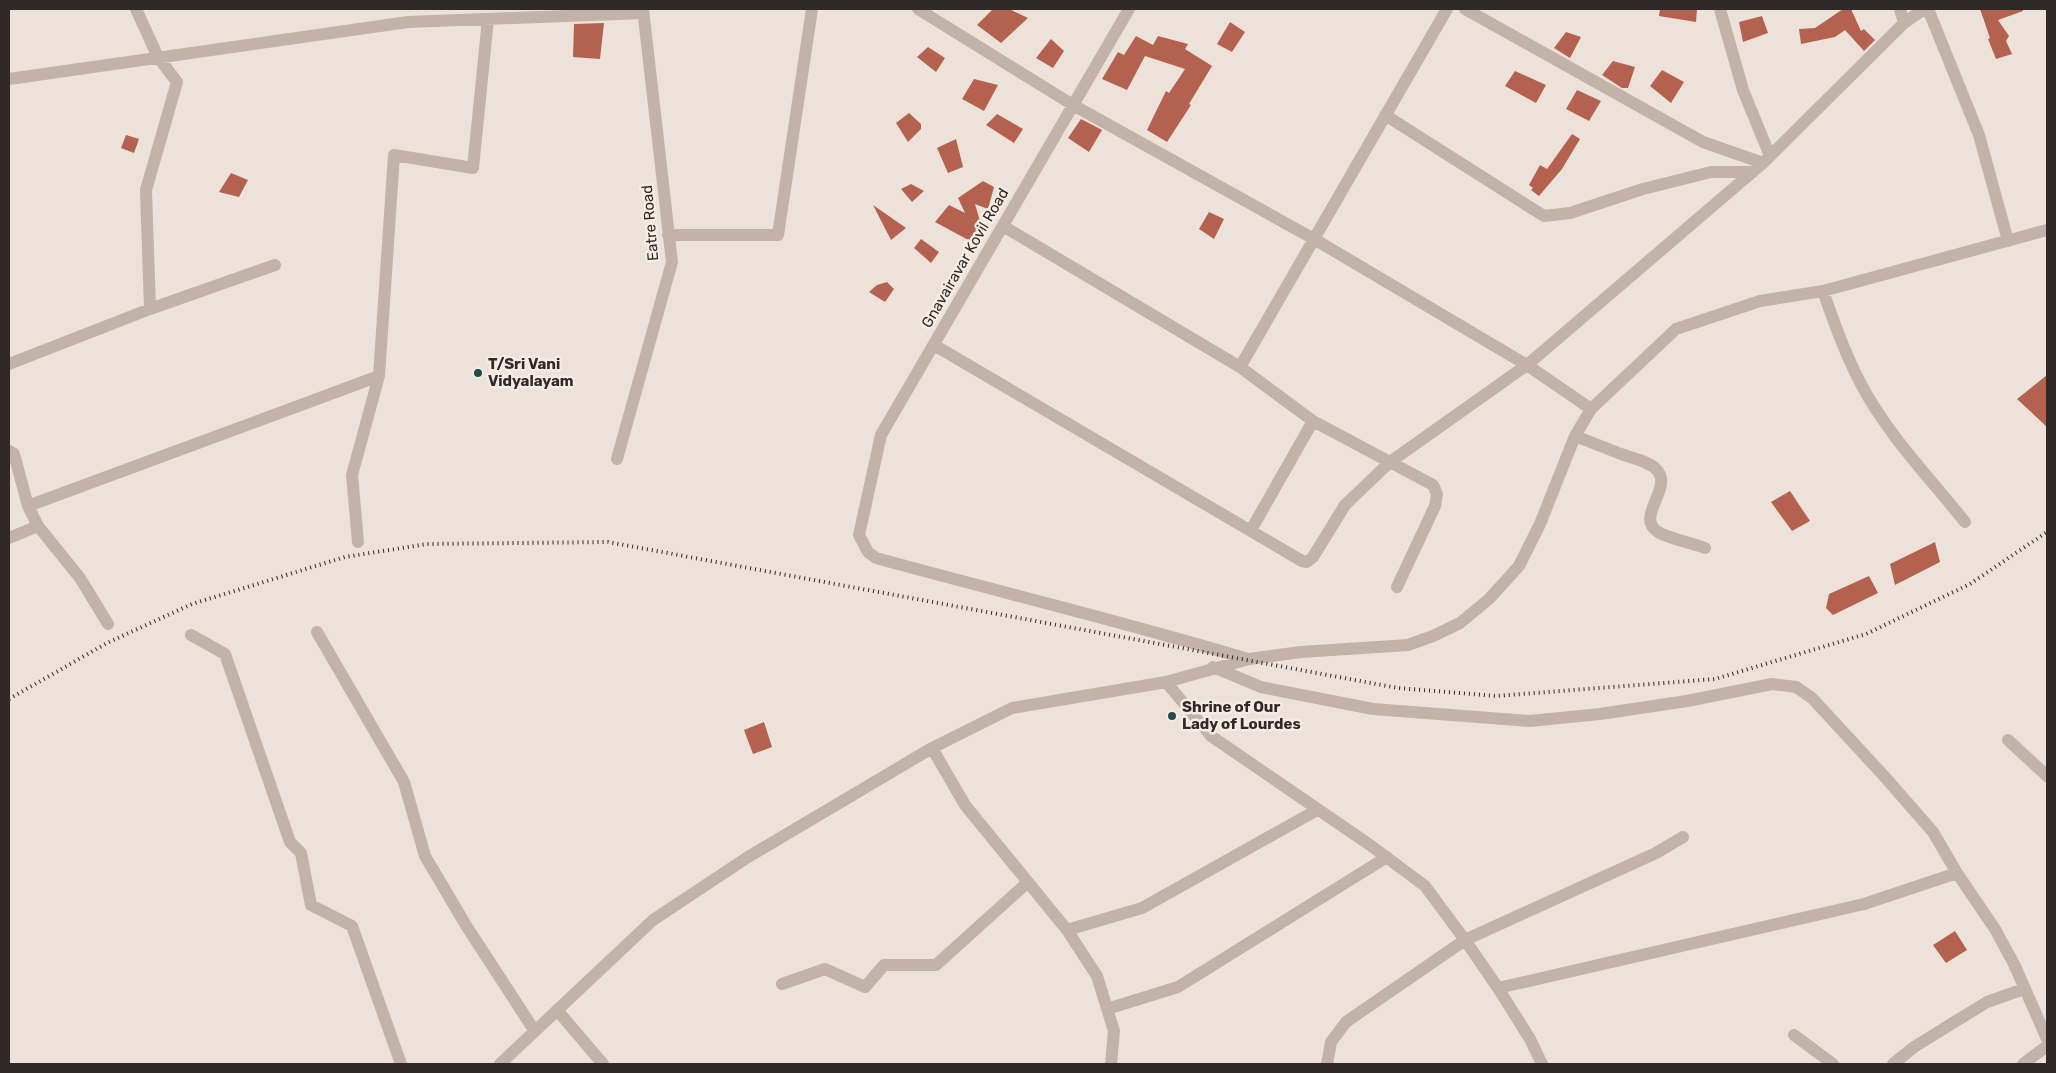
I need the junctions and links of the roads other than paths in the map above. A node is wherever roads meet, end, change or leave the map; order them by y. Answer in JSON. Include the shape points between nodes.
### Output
{"nodes":[{"id":1,"x":136,"y":9,"type":"edge"},
{"id":2,"x":812,"y":9,"type":"edge"},
{"id":3,"x":918,"y":9,"type":"edge"},
{"id":4,"x":1129,"y":9,"type":"edge"},
{"id":5,"x":1447,"y":9,"type":"edge"},
{"id":6,"x":1465,"y":9,"type":"edge"},
{"id":7,"x":1720,"y":9,"type":"edge"},
{"id":8,"x":1900,"y":9,"type":"edge"},
{"id":9,"x":1924,"y":9,"type":"edge"},
{"id":10,"x":1928,"y":9,"type":"edge"},
{"id":11,"x":643,"y":11,"type":"edge"},
{"id":12,"x":488,"y":19,"type":"junction"},
{"id":13,"x":1904,"y":23,"type":"junction"},
{"id":14,"x":158,"y":57,"type":"junction"},
{"id":15,"x":9,"y":79,"type":"edge"},
{"id":16,"x":1073,"y":105,"type":"junction"},
{"id":17,"x":1385,"y":116,"type":"junction"},
{"id":18,"x":1762,"y":164,"type":"junction"},
{"id":19,"x":1003,"y":226,"type":"junction"},
{"id":20,"x":2047,"y":230,"type":"edge"},
{"id":21,"x":668,"y":235,"type":"junction"},
{"id":22,"x":1314,"y":239,"type":"junction"},
{"id":23,"x":2008,"y":241,"type":"junction"},
{"id":24,"x":275,"y":265,"type":"dead end"},
{"id":25,"x":1823,"y":291,"type":"junction"},
{"id":26,"x":150,"y":309,"type":"junction"},
{"id":27,"x":934,"y":345,"type":"junction"},
{"id":28,"x":9,"y":364,"type":"edge"},
{"id":29,"x":1527,"y":365,"type":"junction"},
{"id":30,"x":1240,"y":367,"type":"junction"},
{"id":31,"x":378,"y":376,"type":"junction"},
{"id":32,"x":1591,"y":409,"type":"junction"},
{"id":33,"x":1313,"y":422,"type":"junction"},
{"id":34,"x":1575,"y":436,"type":"junction"},
{"id":35,"x":9,"y":451,"type":"edge"},
{"id":36,"x":617,"y":459,"type":"dead end"},
{"id":37,"x":1390,"y":462,"type":"junction"},
{"id":38,"x":28,"y":506,"type":"junction"},
{"id":39,"x":1965,"y":522,"type":"dead end"},
{"id":40,"x":38,"y":526,"type":"junction"},
{"id":41,"x":1251,"y":530,"type":"junction"},
{"id":42,"x":9,"y":538,"type":"edge"},
{"id":43,"x":358,"y":542,"type":"dead end"},
{"id":44,"x":1706,"y":548,"type":"dead end"},
{"id":45,"x":1397,"y":587,"type":"dead end"},
{"id":46,"x":108,"y":624,"type":"dead end"},
{"id":47,"x":317,"y":632,"type":"dead end"},
{"id":48,"x":191,"y":635,"type":"dead end"},
{"id":49,"x":1248,"y":659,"type":"junction"},
{"id":50,"x":1213,"y":668,"type":"junction"},
{"id":51,"x":1166,"y":682,"type":"junction"},
{"id":52,"x":2008,"y":740,"type":"dead end"},
{"id":53,"x":932,"y":748,"type":"junction"},
{"id":54,"x":2047,"y":776,"type":"edge"},
{"id":55,"x":1317,"y":810,"type":"junction"},
{"id":56,"x":1683,"y":837,"type":"dead end"},
{"id":57,"x":1388,"y":857,"type":"junction"},
{"id":58,"x":1957,"y":874,"type":"junction"},
{"id":59,"x":1028,"y":882,"type":"junction"},
{"id":60,"x":1067,"y":930,"type":"junction"},
{"id":61,"x":1466,"y":940,"type":"junction"},
{"id":62,"x":782,"y":984,"type":"dead end"},
{"id":63,"x":1498,"y":988,"type":"junction"},
{"id":64,"x":2024,"y":989,"type":"junction"},
{"id":65,"x":1107,"y":1009,"type":"junction"},
{"id":66,"x":557,"y":1010,"type":"junction"},
{"id":67,"x":534,"y":1030,"type":"junction"},
{"id":68,"x":1794,"y":1035,"type":"dead end"},
{"id":69,"x":2047,"y":1039,"type":"edge"},
{"id":70,"x":2047,"y":1046,"type":"edge"},
{"id":71,"x":401,"y":1064,"type":"edge"},
{"id":72,"x":500,"y":1064,"type":"edge"},
{"id":73,"x":603,"y":1064,"type":"edge"},
{"id":74,"x":1111,"y":1064,"type":"edge"},
{"id":75,"x":1327,"y":1064,"type":"edge"},
{"id":76,"x":1542,"y":1064,"type":"edge"},
{"id":77,"x":1833,"y":1064,"type":"edge"},
{"id":78,"x":1893,"y":1064,"type":"edge"},
{"id":79,"x":2022,"y":1064,"type":"edge"}],
"edges":[{"from":1,"to":14,"type":"street"},
{"from":2,"to":21,"type":"street","via":[[778,235]]},
{"from":3,"to":16,"type":"street"},
{"from":4,"to":16,"type":"street","name":"Gnavairavar Kovil Road"},
{"from":5,"to":17,"type":"street"},
{"from":6,"to":18,"type":"street","via":[[1703,142]]},
{"from":7,"to":18,"type":"street"},
{"from":8,"to":13,"type":"street"},
{"from":9,"to":13,"type":"street"},
{"from":10,"to":23,"type":"street","via":[[1978,136]]},
{"from":11,"to":12,"type":"street"},
{"from":11,"to":21,"type":"street","name":"Eatre Road"},
{"from":12,"to":14,"type":"street","via":[[408,22]]},
{"from":12,"to":31,"type":"street","via":[[473,168],[394,155]]},
{"from":13,"to":18,"type":"street"},
{"from":14,"to":15,"type":"street"},
{"from":14,"to":26,"type":"street","via":[[177,82],[146,190]]},
{"from":16,"to":19,"type":"street","name":"Gnavairavar Kovil Road"},
{"from":16,"to":22,"type":"street"},
{"from":17,"to":18,"type":"street","via":[[1544,216],[1570,213],[1643,189],[1711,172]]},
{"from":17,"to":22,"type":"street"},
{"from":18,"to":29,"type":"street"},
{"from":19,"to":27,"type":"street","name":"Gnavairavar Kovil Road"},
{"from":19,"to":30,"type":"street"},
{"from":20,"to":23,"type":"street"},
{"from":21,"to":36,"type":"street","name":"Eatre Road","via":[[672,262]]},
{"from":22,"to":29,"type":"street"},
{"from":22,"to":30,"type":"street"},
{"from":23,"to":25,"type":"street"},
{"from":24,"to":26,"type":"street"},
{"from":25,"to":32,"type":"street","via":[[1760,301],[1676,329]]},
{"from":25,"to":39,"type":"street","via":[[1861,384],[1888,427]]},
{"from":26,"to":28,"type":"street"},
{"from":27,"to":41,"type":"street"},
{"from":27,"to":49,"type":"street","name":"Gnavairavar Kovil Road","via":[[881,435],[859,535],[868,552],[876,558]]},
{"from":29,"to":32,"type":"street"},
{"from":29,"to":37,"type":"street"},
{"from":30,"to":33,"type":"street"},
{"from":31,"to":38,"type":"street"},
{"from":31,"to":43,"type":"street","via":[[352,475]]},
{"from":32,"to":34,"type":"street"},
{"from":33,"to":37,"type":"street"},
{"from":33,"to":41,"type":"street"},
{"from":34,"to":44,"type":"street","via":[[1656,469],[1661,486],[1650,517],[1652,526],[1658,532]]},
{"from":34,"to":49,"type":"street","via":[[1540,524],[1519,566],[1489,599],[1460,623],[1408,644]]},
{"from":35,"to":38,"type":"street","via":[[14,454]]},
{"from":37,"to":41,"type":"street","via":[[1344,505],[1307,562]]},
{"from":37,"to":45,"type":"street","via":[[1433,485],[1437,494],[1436,506]]},
{"from":38,"to":40,"type":"street"},
{"from":40,"to":42,"type":"street"},
{"from":40,"to":46,"type":"street","via":[[80,578]]},
{"from":47,"to":67,"type":"street","via":[[404,782],[425,856]]},
{"from":48,"to":71,"type":"street","via":[[225,654],[290,842],[301,853],[311,905],[352,926]]},
{"from":49,"to":50,"type":"street"},
{"from":50,"to":51,"type":"street"},
{"from":50,"to":58,"type":"street","via":[[1261,687],[1373,708],[1530,721],[1687,701],[1772,684],[1796,687],[1812,698],[1884,776],[1932,832]]},
{"from":51,"to":53,"type":"street","via":[[1012,708]]},
{"from":51,"to":55,"type":"street","via":[[1211,736]]},
{"from":52,"to":54,"type":"street"},
{"from":53,"to":59,"type":"street","via":[[965,805]]},
{"from":53,"to":66,"type":"street","via":[[748,857],[653,920]]},
{"from":55,"to":57,"type":"street"},
{"from":55,"to":60,"type":"street","via":[[1142,908]]},
{"from":56,"to":61,"type":"street","via":[[1656,853]]},
{"from":57,"to":61,"type":"street","via":[[1425,886]]},
{"from":57,"to":65,"type":"street","via":[[1178,987]]},
{"from":58,"to":63,"type":"street","via":[[1864,904]]},
{"from":58,"to":64,"type":"street","via":[[1995,929]]},
{"from":59,"to":60,"type":"street"},
{"from":59,"to":62,"type":"street","via":[[936,966],[884,965],[866,987],[825,969]]},
{"from":60,"to":65,"type":"street","via":[[1097,976]]},
{"from":61,"to":63,"type":"street"},
{"from":61,"to":75,"type":"street","via":[[1346,1022],[1331,1042]]},
{"from":63,"to":76,"type":"street"},
{"from":64,"to":69,"type":"street"},
{"from":64,"to":78,"type":"street","via":[[1987,1002],[1914,1047]]},
{"from":65,"to":74,"type":"street","via":[[1114,1031]]},
{"from":66,"to":67,"type":"street"},
{"from":66,"to":73,"type":"street"},
{"from":67,"to":72,"type":"street"},
{"from":68,"to":77,"type":"street"},
{"from":70,"to":79,"type":"street"}]}
